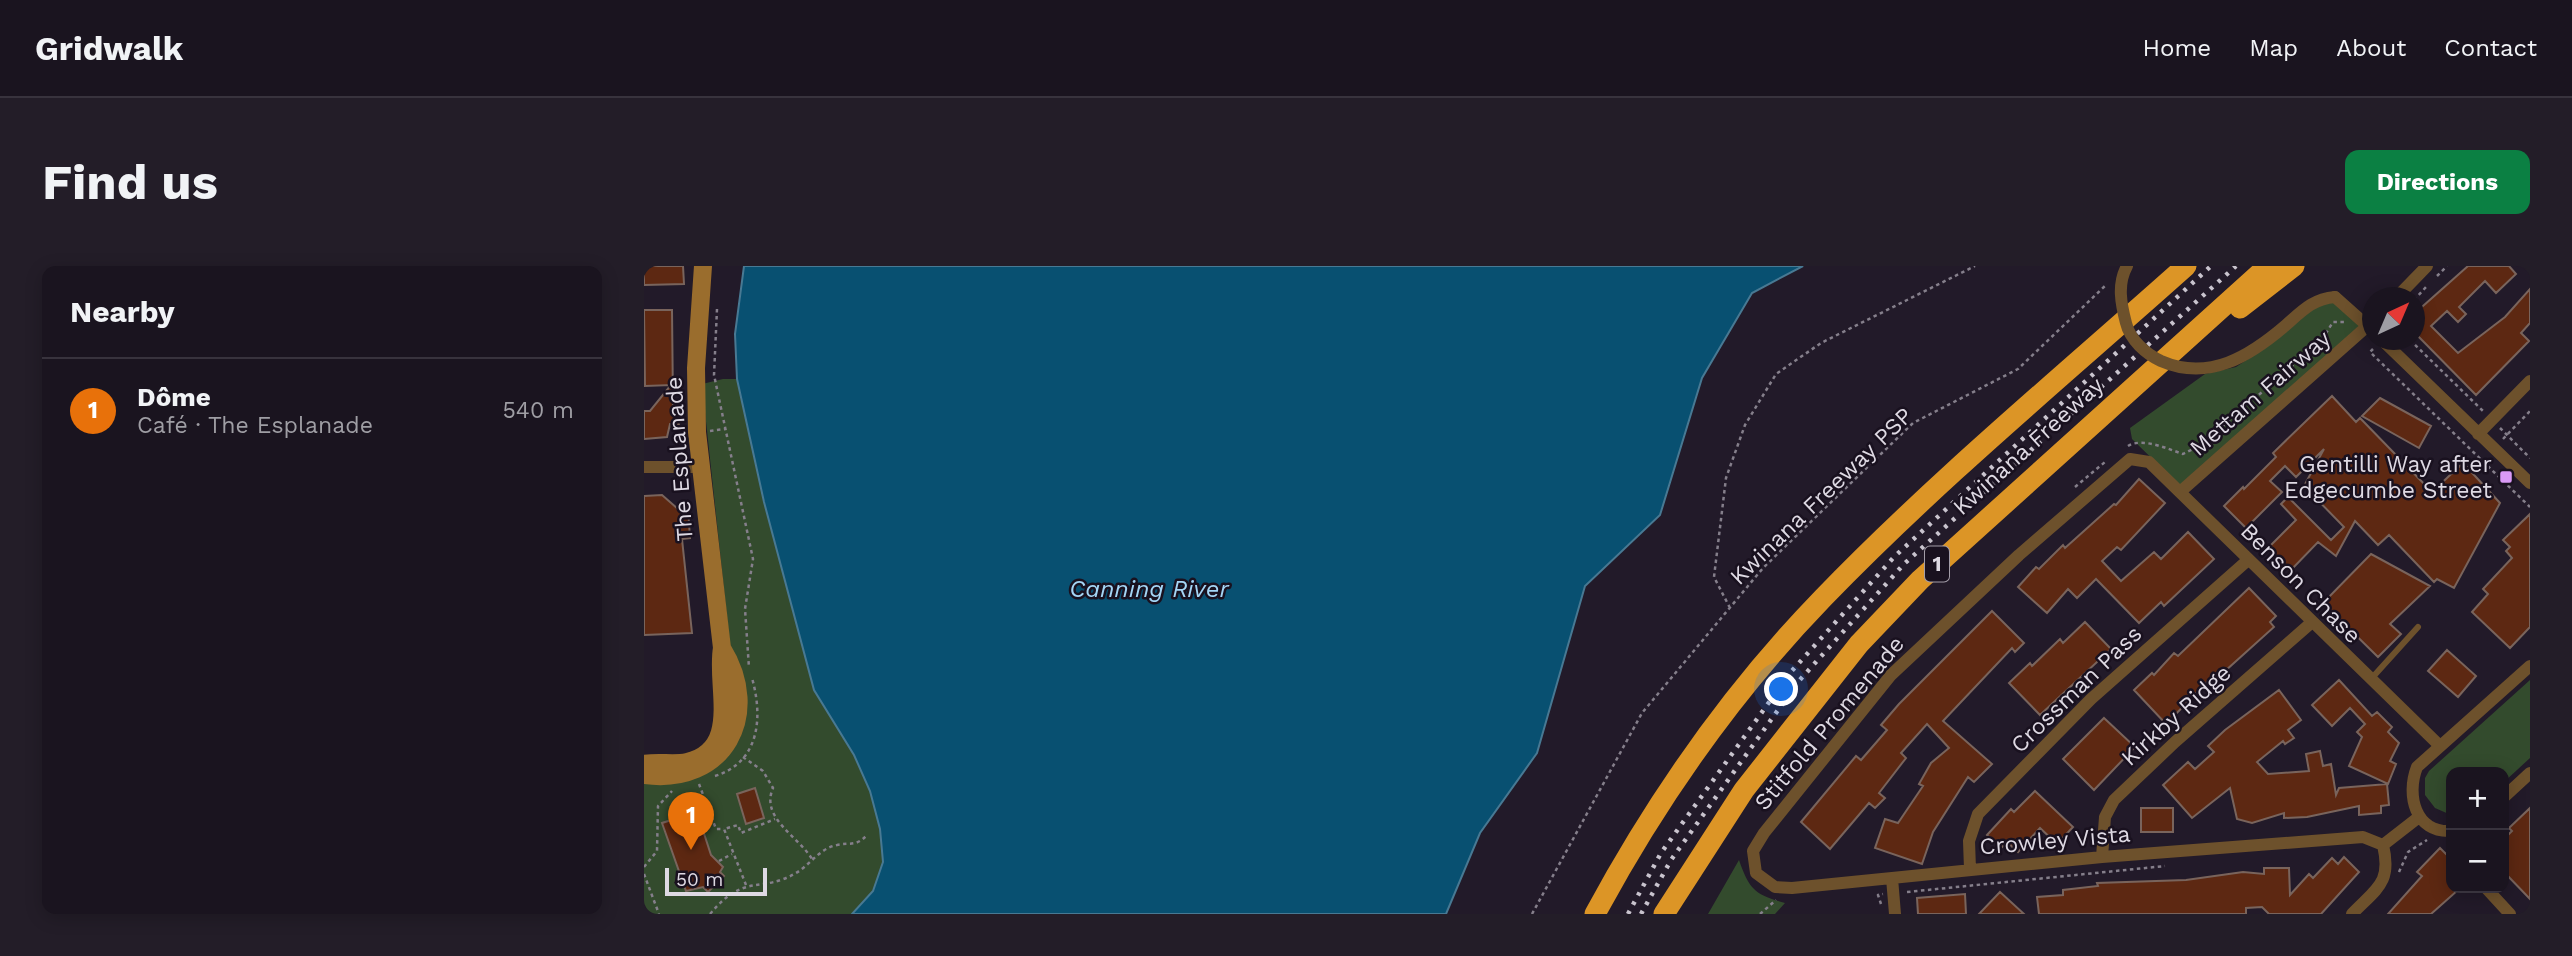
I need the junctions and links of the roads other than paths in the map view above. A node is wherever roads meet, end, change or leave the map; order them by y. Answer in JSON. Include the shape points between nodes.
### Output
{"nodes":[{"id":1,"x":703,"y":266,"type":"edge"},
{"id":2,"x":2127,"y":266,"type":"edge"},
{"id":3,"x":2186,"y":266,"type":"edge"},
{"id":4,"x":2268,"y":266,"type":"edge"},
{"id":5,"x":2294,"y":266,"type":"edge"},
{"id":6,"x":2427,"y":266,"type":"edge"},
{"id":7,"x":2407,"y":287,"type":"edge"},
{"id":8,"x":2362,"y":318,"type":"edge"},
{"id":9,"x":2362,"y":334,"type":"edge"},
{"id":10,"x":2392,"y":350,"type":"edge"},
{"id":11,"x":2530,"y":381,"type":"edge"},
{"id":12,"x":2094,"y":421,"type":"junction"},
{"id":13,"x":2477,"y":434,"type":"junction"},
{"id":14,"x":2126,"y":455,"type":"joint"},
{"id":15,"x":644,"y":467,"type":"edge"},
{"id":16,"x":699,"y":467,"type":"junction"},
{"id":17,"x":2530,"y":484,"type":"edge"},
{"id":18,"x":2180,"y":492,"type":"junction"},
{"id":19,"x":2248,"y":561,"type":"junction"},
{"id":20,"x":2311,"y":623,"type":"junction"},
{"id":21,"x":2418,"y":627,"type":"dead end"},
{"id":22,"x":722,"y":648,"type":"junction"},
{"id":23,"x":2530,"y":666,"type":"edge"},
{"id":24,"x":2369,"y":681,"type":"junction"},
{"id":25,"x":2439,"y":745,"type":"junction"},
{"id":26,"x":644,"y":764,"type":"edge"},
{"id":27,"x":2530,"y":773,"type":"edge"},
{"id":28,"x":644,"y":775,"type":"edge"},
{"id":29,"x":2509,"y":792,"type":"edge"},
{"id":30,"x":2419,"y":817,"type":"junction"},
{"id":31,"x":2446,"y":832,"type":"edge"},
{"id":32,"x":2383,"y":845,"type":"junction"},
{"id":33,"x":1753,"y":851,"type":"joint"},
{"id":34,"x":2102,"y":857,"type":"junction"},
{"id":35,"x":1970,"y":869,"type":"junction"},
{"id":36,"x":1892,"y":878,"type":"junction"},
{"id":37,"x":2491,"y":893,"type":"edge"},
{"id":38,"x":1595,"y":914,"type":"edge"},
{"id":39,"x":1664,"y":914,"type":"edge"},
{"id":40,"x":1895,"y":914,"type":"edge"},
{"id":41,"x":2353,"y":914,"type":"edge"},
{"id":42,"x":2510,"y":914,"type":"edge"}],
"edges":[{"from":1,"to":16,"type":"street","name":"The Esplanade","via":[[696,368]]},
{"from":2,"to":8,"type":"street","bridge":true,"via":[[2120,299],[2128,330],[2148,355],[2183,368],[2203,371],[2233,363],[2270,339],[2316,299],[2335,297]]},
{"from":3,"to":38,"type":"highway","name":"Kwinana Freeway","via":[[1939,486],[1796,627],[1698,746],[1642,830]]},
{"from":4,"to":12,"type":"highway","name":"Kwinana Freeway","number":"1"},
{"from":5,"to":12,"type":"highway","number":"1"},
{"from":6,"to":7,"type":"street"},
{"from":9,"to":18,"type":"street","name":"Mettam Fairway"},
{"from":10,"to":13,"type":"street"},
{"from":11,"to":13,"type":"street"},
{"from":12,"to":39,"type":"highway","name":"Kwinana Freeway","number":"1","via":[[1920,580],[1859,644],[1744,790]]},
{"from":13,"to":17,"type":"street"},
{"from":14,"to":18,"type":"street","name":"Benson Chase","via":[[2149,462]]},
{"from":14,"to":33,"type":"street","name":"Stitfold Promenade","via":[[1892,676]]},
{"from":15,"to":16,"type":"street"},
{"from":16,"to":22,"type":"street","name":"The Esplanade"},
{"from":18,"to":19,"type":"street","name":"Benson Chase"},
{"from":19,"to":20,"type":"street","name":"Benson Chase"},
{"from":19,"to":35,"type":"street","name":"Crossman Pass","via":[[2091,699],[1978,814],[1969,841]]},
{"from":20,"to":24,"type":"street","name":"Benson Chase"},
{"from":20,"to":34,"type":"street","name":"Kirkby Ridge","via":[[2114,800],[2105,817]]},
{"from":21,"to":24,"type":"lane"},
{"from":22,"to":26,"type":"street","name":"The Esplanade","via":[[719,666],[724,711],[716,743],[689,762]]},
{"from":22,"to":28,"type":"street","name":"The Esplanade","via":[[734,667],[737,686],[736,724],[727,747],[693,772]]},
{"from":23,"to":25,"type":"street"},
{"from":24,"to":25,"type":"street","name":"Benson Chase"},
{"from":25,"to":30,"type":"street","via":[[2413,777],[2410,791]]},
{"from":27,"to":29,"type":"street"},
{"from":30,"to":31,"type":"street","via":[[2424,824]]},
{"from":30,"to":32,"type":"street"},
{"from":32,"to":34,"type":"street","name":"Crowley Vista","via":[[2363,837]]},
{"from":32,"to":41,"type":"street","via":[[2388,867],[2383,882]]},
{"from":33,"to":36,"type":"street","name":"Crowley Vista","via":[[1756,873],[1775,887]]},
{"from":34,"to":35,"type":"street","name":"Crowley Vista"},
{"from":35,"to":36,"type":"street","name":"Crowley Vista"},
{"from":36,"to":40,"type":"street"},
{"from":37,"to":42,"type":"street"}]}
